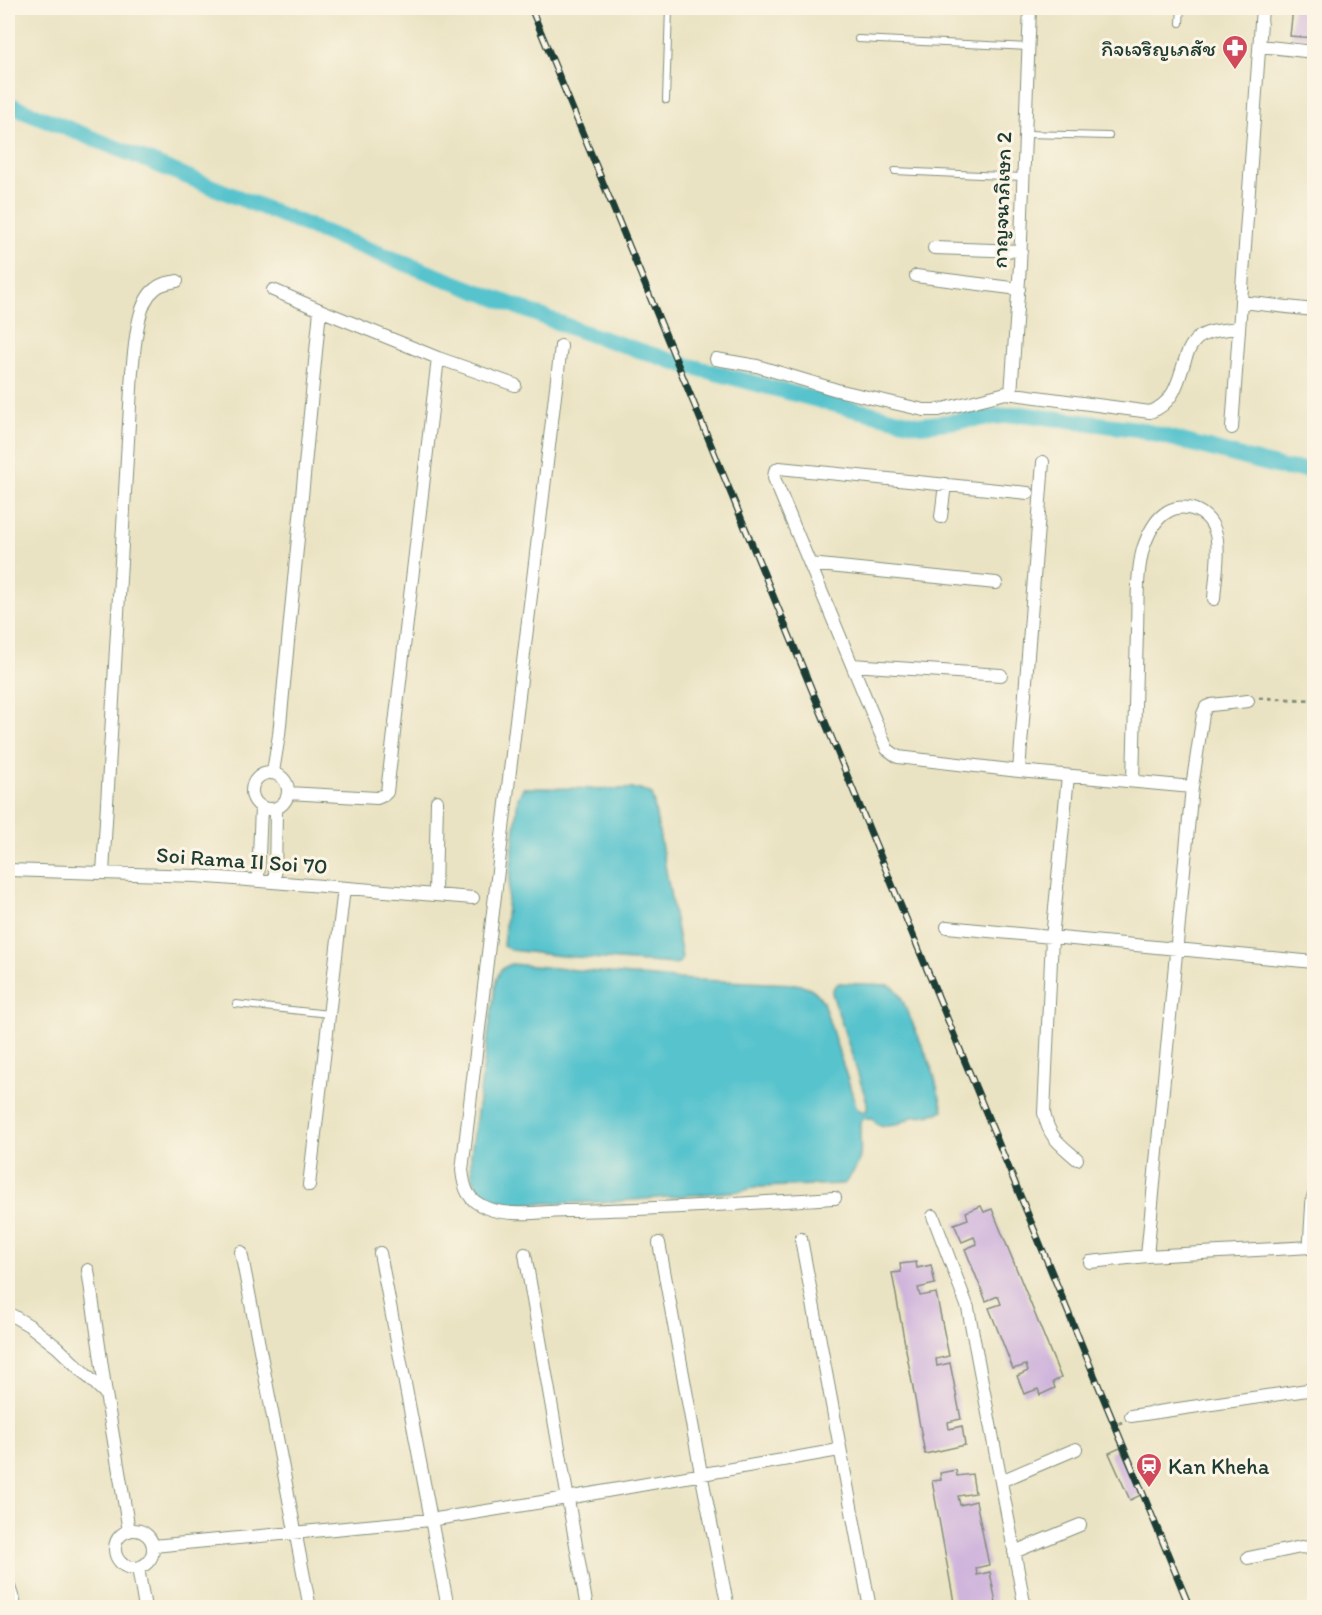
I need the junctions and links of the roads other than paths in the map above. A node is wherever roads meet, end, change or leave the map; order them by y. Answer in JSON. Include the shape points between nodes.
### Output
{"nodes":[{"id":1,"x":669,"y":8,"type":"edge"},
{"id":2,"x":1030,"y":8,"type":"edge"},
{"id":3,"x":1181,"y":8,"type":"edge"},
{"id":4,"x":1262,"y":8,"type":"edge"},
{"id":5,"x":1180,"y":23,"type":"dead end"},
{"id":6,"x":858,"y":39,"type":"dead end"},
{"id":7,"x":1260,"y":46,"type":"junction"},
{"id":8,"x":1029,"y":47,"type":"junction"},
{"id":9,"x":1314,"y":52,"type":"edge"},
{"id":10,"x":666,"y":100,"type":"dead end"},
{"id":11,"x":1024,"y":134,"type":"junction"},
{"id":12,"x":1109,"y":136,"type":"dead end"},
{"id":13,"x":895,"y":171,"type":"dead end"},
{"id":14,"x":1023,"y":177,"type":"junction"},
{"id":15,"x":934,"y":248,"type":"dead end"},
{"id":16,"x":1021,"y":251,"type":"junction"},
{"id":17,"x":916,"y":276,"type":"dead end"},
{"id":18,"x":177,"y":281,"type":"dead end"},
{"id":19,"x":273,"y":290,"type":"dead end"},
{"id":20,"x":1019,"y":290,"type":"junction"},
{"id":21,"x":1242,"y":302,"type":"junction"},
{"id":22,"x":320,"y":309,"type":"junction"},
{"id":23,"x":1314,"y":310,"type":"edge"},
{"id":24,"x":1237,"y":328,"type":"junction"},
{"id":25,"x":561,"y":346,"type":"dead end"},
{"id":26,"x":438,"y":358,"type":"junction"},
{"id":27,"x":716,"y":359,"type":"dead end"},
{"id":28,"x":515,"y":385,"type":"dead end"},
{"id":29,"x":1011,"y":394,"type":"junction"},
{"id":30,"x":1232,"y":428,"type":"dead end"},
{"id":31,"x":1043,"y":462,"type":"dead end"},
{"id":32,"x":945,"y":484,"type":"junction"},
{"id":33,"x":1028,"y":493,"type":"dead end"},
{"id":34,"x":941,"y":517,"type":"dead end"},
{"id":35,"x":810,"y":564,"type":"junction"},
{"id":36,"x":996,"y":583,"type":"dead end"},
{"id":37,"x":1215,"y":599,"type":"dead end"},
{"id":38,"x":852,"y":665,"type":"junction"},
{"id":39,"x":1000,"y":675,"type":"dead end"},
{"id":40,"x":1249,"y":699,"type":"road end"},
{"id":41,"x":1019,"y":771,"type":"junction"},
{"id":42,"x":273,"y":772,"type":"junction"},
{"id":43,"x":1068,"y":776,"type":"junction"},
{"id":44,"x":1132,"y":781,"type":"junction"},
{"id":45,"x":1192,"y":787,"type":"junction"},
{"id":46,"x":288,"y":793,"type":"junction"},
{"id":47,"x":437,"y":801,"type":"dead end"},
{"id":48,"x":261,"y":807,"type":"junction"},
{"id":49,"x":276,"y":808,"type":"junction"},
{"id":50,"x":8,"y":870,"type":"edge"},
{"id":51,"x":103,"y":873,"type":"junction"},
{"id":52,"x":258,"y":880,"type":"junction"},
{"id":53,"x":275,"y":882,"type":"junction"},
{"id":54,"x":344,"y":888,"type":"junction"},
{"id":55,"x":435,"y":893,"type":"junction"},
{"id":56,"x":472,"y":898,"type":"dead end"},
{"id":57,"x":946,"y":927,"type":"dead end"},
{"id":58,"x":1052,"y":938,"type":"junction"},
{"id":59,"x":1176,"y":949,"type":"junction"},
{"id":60,"x":1314,"y":962,"type":"edge"},
{"id":61,"x":236,"y":1004,"type":"dead end"},
{"id":62,"x":329,"y":1014,"type":"junction"},
{"id":63,"x":1077,"y":1159,"type":"dead end"},
{"id":64,"x":309,"y":1185,"type":"dead end"},
{"id":65,"x":835,"y":1198,"type":"dead end"},
{"id":66,"x":1314,"y":1198,"type":"edge"},
{"id":67,"x":933,"y":1216,"type":"dead end"},
{"id":68,"x":801,"y":1239,"type":"dead end"},
{"id":69,"x":659,"y":1243,"type":"dead end"},
{"id":70,"x":1313,"y":1247,"type":"edge"},
{"id":71,"x":241,"y":1252,"type":"dead end"},
{"id":72,"x":380,"y":1253,"type":"dead end"},
{"id":73,"x":525,"y":1254,"type":"dead end"},
{"id":74,"x":1147,"y":1256,"type":"junction"},
{"id":75,"x":1090,"y":1262,"type":"dead end"},
{"id":76,"x":88,"y":1270,"type":"dead end"},
{"id":77,"x":8,"y":1313,"type":"edge"},
{"id":78,"x":1314,"y":1389,"type":"edge"},
{"id":79,"x":106,"y":1394,"type":"junction"},
{"id":80,"x":1131,"y":1416,"type":"dead end"},
{"id":81,"x":1076,"y":1449,"type":"dead end"},
{"id":82,"x":839,"y":1450,"type":"junction"},
{"id":83,"x":701,"y":1473,"type":"junction"},
{"id":84,"x":1001,"y":1481,"type":"junction"},
{"id":85,"x":567,"y":1498,"type":"junction"},
{"id":86,"x":430,"y":1520,"type":"junction"},
{"id":87,"x":1080,"y":1525,"type":"dead end"},
{"id":88,"x":129,"y":1531,"type":"junction"},
{"id":89,"x":297,"y":1533,"type":"junction"},
{"id":90,"x":153,"y":1546,"type":"junction"},
{"id":91,"x":1014,"y":1552,"type":"junction"},
{"id":92,"x":1314,"y":1554,"type":"edge"},
{"id":93,"x":1248,"y":1558,"type":"dead end"},
{"id":94,"x":138,"y":1568,"type":"junction"},
{"id":95,"x":9,"y":1587,"type":"dead end"},
{"id":96,"x":16,"y":1608,"type":"edge"},
{"id":97,"x":145,"y":1608,"type":"edge"},
{"id":98,"x":310,"y":1608,"type":"edge"},
{"id":99,"x":448,"y":1608,"type":"edge"},
{"id":100,"x":587,"y":1608,"type":"edge"},
{"id":101,"x":728,"y":1608,"type":"edge"},
{"id":102,"x":870,"y":1608,"type":"edge"},
{"id":103,"x":1025,"y":1608,"type":"edge"}],
"edges":[{"from":1,"to":10,"type":"lane"},
{"from":2,"to":8,"type":"street","name":"กาญจนาภิเษก 2"},
{"from":3,"to":5,"type":"lane"},
{"from":4,"to":7,"type":"street"},
{"from":6,"to":8,"type":"lane"},
{"from":7,"to":9,"type":"street"},
{"from":7,"to":21,"type":"street"},
{"from":8,"to":11,"type":"street","name":"กาญจนาภิเษก 2"},
{"from":11,"to":12,"type":"lane"},
{"from":11,"to":14,"type":"street","name":"กาญจนาภิเษก 2"},
{"from":13,"to":14,"type":"lane"},
{"from":14,"to":16,"type":"street","name":"กาญจนาภิเษก 2"},
{"from":15,"to":16,"type":"street"},
{"from":16,"to":20,"type":"street","name":"กาญจนาภิเษก 2"},
{"from":17,"to":20,"type":"street"},
{"from":18,"to":51,"type":"street","via":[[154,289],[146,299],[135,342]]},
{"from":19,"to":22,"type":"street"},
{"from":20,"to":29,"type":"street","name":"กาญจนาภิเษก 2"},
{"from":21,"to":23,"type":"street"},
{"from":21,"to":24,"type":"street"},
{"from":22,"to":26,"type":"street"},
{"from":22,"to":42,"type":"street"},
{"from":24,"to":29,"type":"street","via":[[1198,338],[1176,387],[1165,402],[1150,412]]},
{"from":24,"to":30,"type":"street"},
{"from":25,"to":65,"type":"street","via":[[462,1170],[464,1190],[472,1201],[486,1208],[513,1212]]},
{"from":26,"to":28,"type":"street"},
{"from":26,"to":46,"type":"street","via":[[387,792],[377,798]]},
{"from":27,"to":29,"type":"street","via":[[924,410]]},
{"from":31,"to":41,"type":"street"},
{"from":32,"to":33,"type":"street"},
{"from":32,"to":34,"type":"street"},
{"from":32,"to":35,"type":"street","via":[[779,468],[774,478]]},
{"from":35,"to":36,"type":"street"},
{"from":35,"to":38,"type":"street"},
{"from":37,"to":44,"type":"street","via":[[1217,540],[1211,523],[1190,507],[1164,513],[1146,538],[1139,573]]},
{"from":38,"to":39,"type":"street"},
{"from":38,"to":41,"type":"street","via":[[887,749],[898,757]]},
{"from":40,"to":45,"type":"street","via":[[1206,707]]},
{"from":41,"to":43,"type":"street"},
{"from":42,"to":46,"type":"street","via":[[286,782]]},
{"from":42,"to":48,"type":"street","via":[[261,774],[254,782],[254,799]]},
{"from":43,"to":44,"type":"street"},
{"from":43,"to":58,"type":"street"},
{"from":44,"to":45,"type":"street"},
{"from":45,"to":59,"type":"street"},
{"from":46,"to":49,"type":"street","via":[[285,802]]},
{"from":47,"to":55,"type":"street"},
{"from":48,"to":49,"type":"street"},
{"from":48,"to":52,"type":"street"},
{"from":49,"to":53,"type":"street"},
{"from":50,"to":51,"type":"street","name":"Soi Rama II Soi 70"},
{"from":51,"to":52,"type":"street","name":"Soi Rama II Soi 70"},
{"from":52,"to":53,"type":"street","name":"Soi Rama II Soi 70"},
{"from":53,"to":54,"type":"street","name":"Soi Rama II Soi 70"},
{"from":54,"to":55,"type":"street","name":"Soi Rama II Soi 70"},
{"from":54,"to":62,"type":"street"},
{"from":55,"to":56,"type":"street","name":"Soi Rama II Soi 70"},
{"from":57,"to":58,"type":"street"},
{"from":58,"to":59,"type":"street"},
{"from":58,"to":63,"type":"street","via":[[1044,1113],[1054,1139]]},
{"from":59,"to":60,"type":"street"},
{"from":59,"to":74,"type":"street"},
{"from":61,"to":62,"type":"lane"},
{"from":62,"to":64,"type":"street"},
{"from":66,"to":70,"type":"street"},
{"from":67,"to":84,"type":"street","via":[[968,1308]]},
{"from":68,"to":82,"type":"street"},
{"from":69,"to":83,"type":"street"},
{"from":70,"to":74,"type":"street"},
{"from":71,"to":89,"type":"street"},
{"from":72,"to":86,"type":"street"},
{"from":73,"to":85,"type":"street"},
{"from":74,"to":75,"type":"street"},
{"from":76,"to":79,"type":"street"},
{"from":77,"to":79,"type":"street","via":[[57,1347]]},
{"from":78,"to":80,"type":"street"},
{"from":79,"to":88,"type":"street"},
{"from":81,"to":84,"type":"street"},
{"from":82,"to":83,"type":"street"},
{"from":82,"to":102,"type":"street"},
{"from":83,"to":85,"type":"street"},
{"from":83,"to":101,"type":"street"},
{"from":84,"to":91,"type":"street"},
{"from":85,"to":86,"type":"street"},
{"from":85,"to":100,"type":"street"},
{"from":86,"to":89,"type":"street"},
{"from":86,"to":99,"type":"street"},
{"from":87,"to":91,"type":"street"},
{"from":88,"to":90,"type":"street","via":[[144,1533]]},
{"from":88,"to":94,"type":"street","via":[[117,1541],[115,1551],[123,1564]]},
{"from":89,"to":90,"type":"street"},
{"from":89,"to":98,"type":"street"},
{"from":90,"to":94,"type":"street","via":[[150,1559]]},
{"from":91,"to":103,"type":"street"},
{"from":92,"to":93,"type":"street","via":[[1310,1548],[1301,1547]]},
{"from":94,"to":97,"type":"street"},
{"from":95,"to":96,"type":"street"}]}
